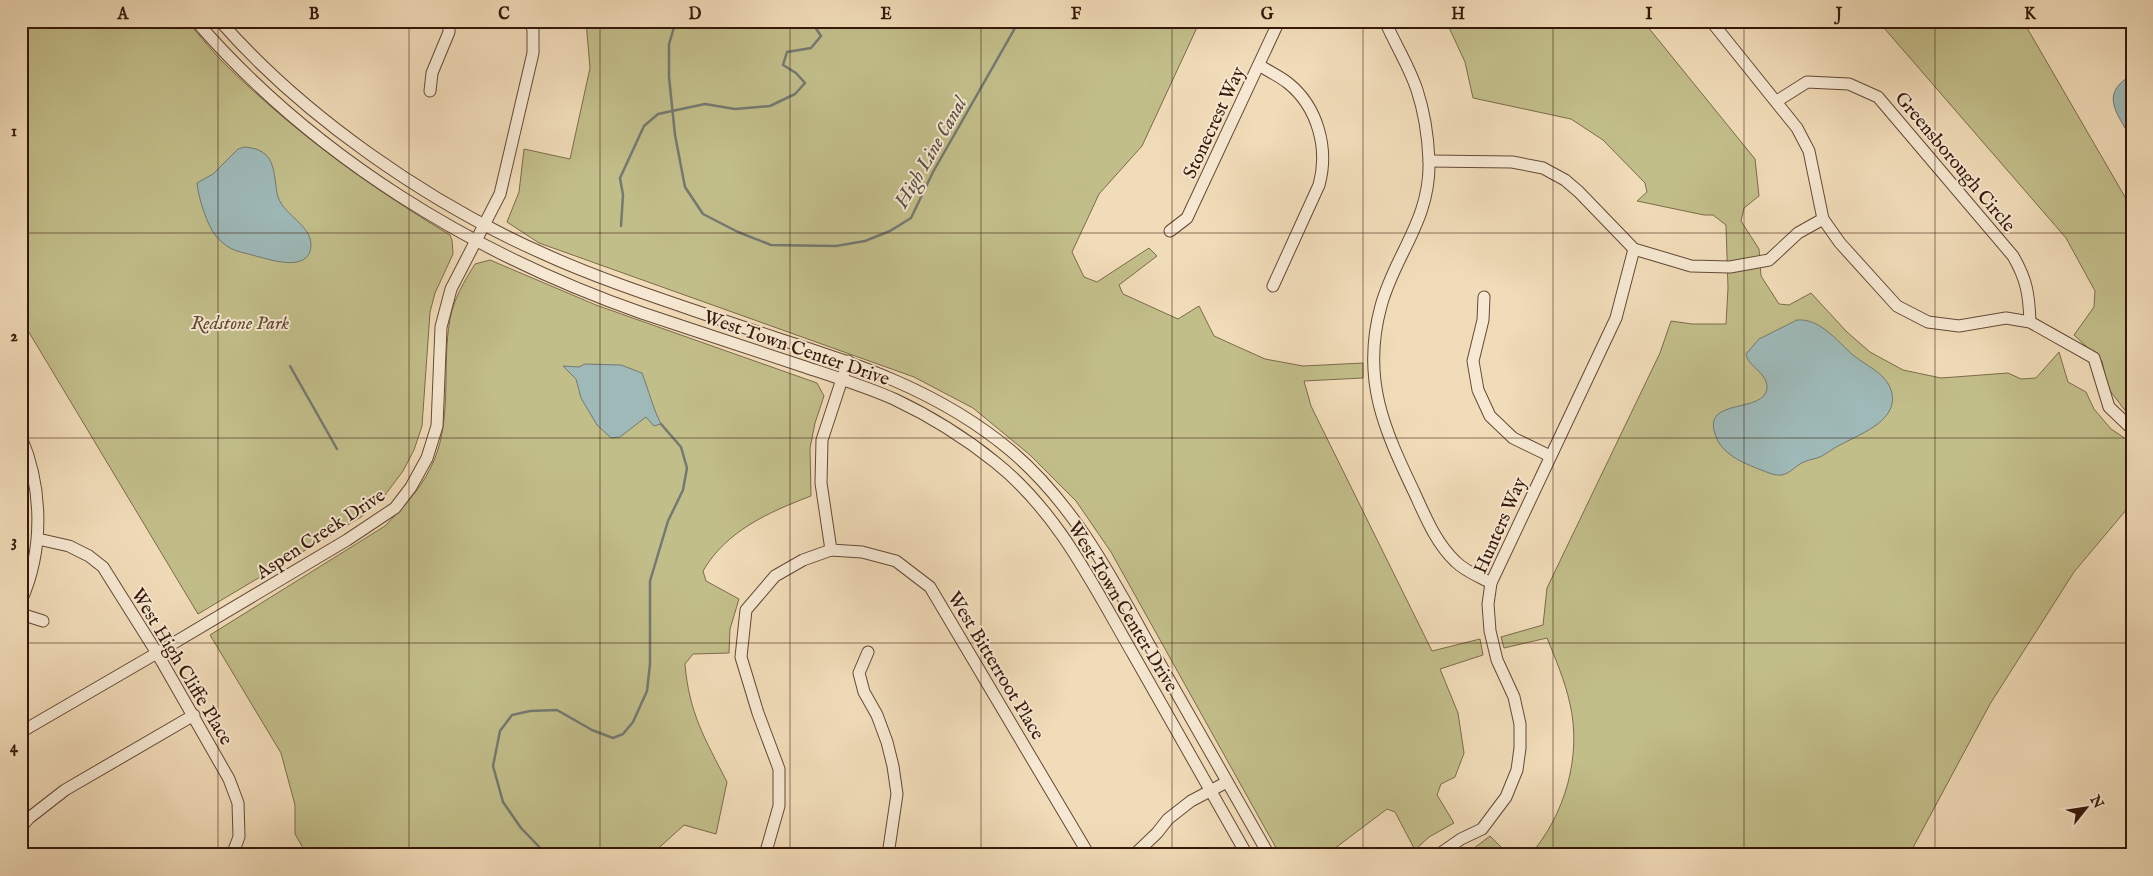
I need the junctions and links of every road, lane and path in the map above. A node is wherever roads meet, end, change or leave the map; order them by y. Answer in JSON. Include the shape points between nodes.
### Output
{"nodes":[{"id":1,"x":196,"y":21,"type":"edge"},
{"id":2,"x":220,"y":21,"type":"edge"},
{"id":3,"x":449,"y":21,"type":"edge"},
{"id":4,"x":530,"y":21,"type":"edge"},
{"id":5,"x":1279,"y":21,"type":"edge"},
{"id":6,"x":1385,"y":21,"type":"edge"},
{"id":7,"x":1714,"y":22,"type":"edge"},
{"id":8,"x":1258,"y":65,"type":"junction"},
{"id":9,"x":430,"y":91,"type":"dead end"},
{"id":10,"x":1777,"y":101,"type":"junction"},
{"id":11,"x":1429,"y":160,"type":"junction"},
{"id":12,"x":1823,"y":219,"type":"junction"},
{"id":13,"x":483,"y":224,"type":"junction"},
{"id":14,"x":1170,"y":231,"type":"dead end"},
{"id":15,"x":475,"y":240,"type":"junction"},
{"id":16,"x":1634,"y":249,"type":"junction"},
{"id":17,"x":1273,"y":286,"type":"dead end"},
{"id":18,"x":1484,"y":297,"type":"dead end"},
{"id":19,"x":2030,"y":322,"type":"junction"},
{"id":20,"x":848,"y":361,"type":"junction"},
{"id":21,"x":842,"y":379,"type":"junction"},
{"id":22,"x":2132,"y":429,"type":"edge"},
{"id":23,"x":21,"y":437,"type":"edge"},
{"id":24,"x":1550,"y":456,"type":"junction"},
{"id":25,"x":38,"y":539,"type":"junction"},
{"id":26,"x":831,"y":550,"type":"junction"},
{"id":27,"x":1491,"y":583,"type":"junction"},
{"id":28,"x":21,"y":601,"type":"edge"},
{"id":29,"x":21,"y":614,"type":"edge"},
{"id":30,"x":43,"y":621,"type":"dead end"},
{"id":31,"x":868,"y":652,"type":"dead end"},
{"id":32,"x":158,"y":654,"type":"junction"},
{"id":33,"x":194,"y":715,"type":"junction"},
{"id":34,"x":21,"y":732,"type":"edge"},
{"id":35,"x":1227,"y":782,"type":"junction"},
{"id":36,"x":1211,"y":791,"type":"junction"},
{"id":37,"x":21,"y":827,"type":"edge"},
{"id":38,"x":232,"y":855,"type":"edge"},
{"id":39,"x":765,"y":855,"type":"edge"},
{"id":40,"x":888,"y":855,"type":"edge"},
{"id":41,"x":1089,"y":855,"type":"edge"},
{"id":42,"x":1134,"y":855,"type":"edge"},
{"id":43,"x":1247,"y":855,"type":"edge"},
{"id":44,"x":1269,"y":855,"type":"edge"},
{"id":45,"x":1438,"y":855,"type":"edge"}],
"edges":[{"from":1,"to":15,"type":"street","name":"West Town Center Drive","via":[[258,86],[332,149],[403,199]]},
{"from":2,"to":13,"type":"street","name":"West Town Center Drive","via":[[280,81],[322,117],[408,181]]},
{"from":3,"to":9,"type":"street","via":[[449,32],[432,73]]},
{"from":4,"to":13,"type":"street","name":"Aspen Creek Drive","via":[[533,53],[500,194]]},
{"from":5,"to":8,"type":"street","name":"Stonecrest Way"},
{"from":6,"to":11,"type":"street","via":[[1417,90]]},
{"from":7,"to":10,"type":"street"},
{"from":8,"to":14,"type":"street","name":"Stonecrest Way","via":[[1187,218]]},
{"from":8,"to":17,"type":"street","via":[[1289,84],[1307,102],[1323,146],[1319,185]]},
{"from":10,"to":12,"type":"street","via":[[1809,150]]},
{"from":10,"to":19,"type":"street","name":"Greensborough Circle","via":[[1807,82],[1849,84],[1878,97],[2013,256],[2028,291]]},
{"from":11,"to":16,"type":"street","via":[[1512,162],[1543,168],[1579,192]]},
{"from":11,"to":27,"type":"street","via":[[1427,189],[1418,225],[1381,306],[1374,348],[1374,388],[1391,444],[1433,532],[1458,564]]},
{"from":12,"to":16,"type":"street","via":[[1798,234],[1769,260],[1741,266],[1691,266]]},
{"from":12,"to":19,"type":"street","via":[[1897,306],[1928,322],[1959,326],[2006,318]]},
{"from":13,"to":15,"type":"street","name":"Aspen Creek Drive"},
{"from":13,"to":20,"type":"street","name":"West Town Center Drive","via":[[540,253],[600,277]]},
{"from":15,"to":21,"type":"street","name":"West Town Center Drive","via":[[552,278],[629,308]]},
{"from":15,"to":32,"type":"street","name":"Aspen Creek Drive","via":[[451,289],[441,327],[437,426],[426,458],[411,487],[395,508]]},
{"from":16,"to":24,"type":"street","name":"Hunters Way","via":[[1616,318]]},
{"from":18,"to":24,"type":"street","via":[[1483,320],[1473,361],[1478,390],[1490,416],[1513,438]]},
{"from":19,"to":22,"type":"street","via":[[2094,358],[2109,408]]},
{"from":20,"to":21,"type":"street"},
{"from":20,"to":35,"type":"street","name":"West Town Center Drive","via":[[900,382],[960,414],[1011,451],[1051,489],[1090,542]]},
{"from":21,"to":26,"type":"street","via":[[822,440],[821,483]]},
{"from":21,"to":36,"type":"street","name":"West Town Center Drive","via":[[894,399],[951,430],[997,464],[1036,500],[1074,551]]},
{"from":23,"to":25,"type":"street","via":[[37,497]]},
{"from":24,"to":27,"type":"street","name":"Hunters Way"},
{"from":25,"to":28,"type":"street"},
{"from":25,"to":32,"type":"street","name":"West High Cliffe Place","via":[[70,546],[103,567]]},
{"from":26,"to":39,"type":"street","via":[[803,560],[775,576],[746,610],[741,657],[779,769],[779,806]]},
{"from":26,"to":41,"type":"street","name":"West Bitterroot Place","via":[[862,552],[896,561],[930,587]]},
{"from":27,"to":45,"type":"street","name":"Hunters Way","via":[[1488,604],[1490,631],[1497,660],[1514,697],[1520,724],[1516,770],[1506,797],[1482,829]]},
{"from":29,"to":30,"type":"street"},
{"from":31,"to":40,"type":"street","via":[[859,673],[864,692],[887,742],[897,794]]},
{"from":32,"to":33,"type":"street","name":"West High Cliffe Place"},
{"from":32,"to":34,"type":"street","name":"Aspen Creek Drive"},
{"from":33,"to":37,"type":"street","via":[[65,790]]},
{"from":33,"to":38,"type":"street","name":"West High Cliffe Place","via":[[229,779],[238,803],[238,837]]},
{"from":35,"to":36,"type":"street"},
{"from":35,"to":44,"type":"street","name":"West Town Center Drive"},
{"from":36,"to":42,"type":"street","via":[[1191,801],[1168,819]]},
{"from":36,"to":43,"type":"street","name":"West Town Center Drive"}]}
